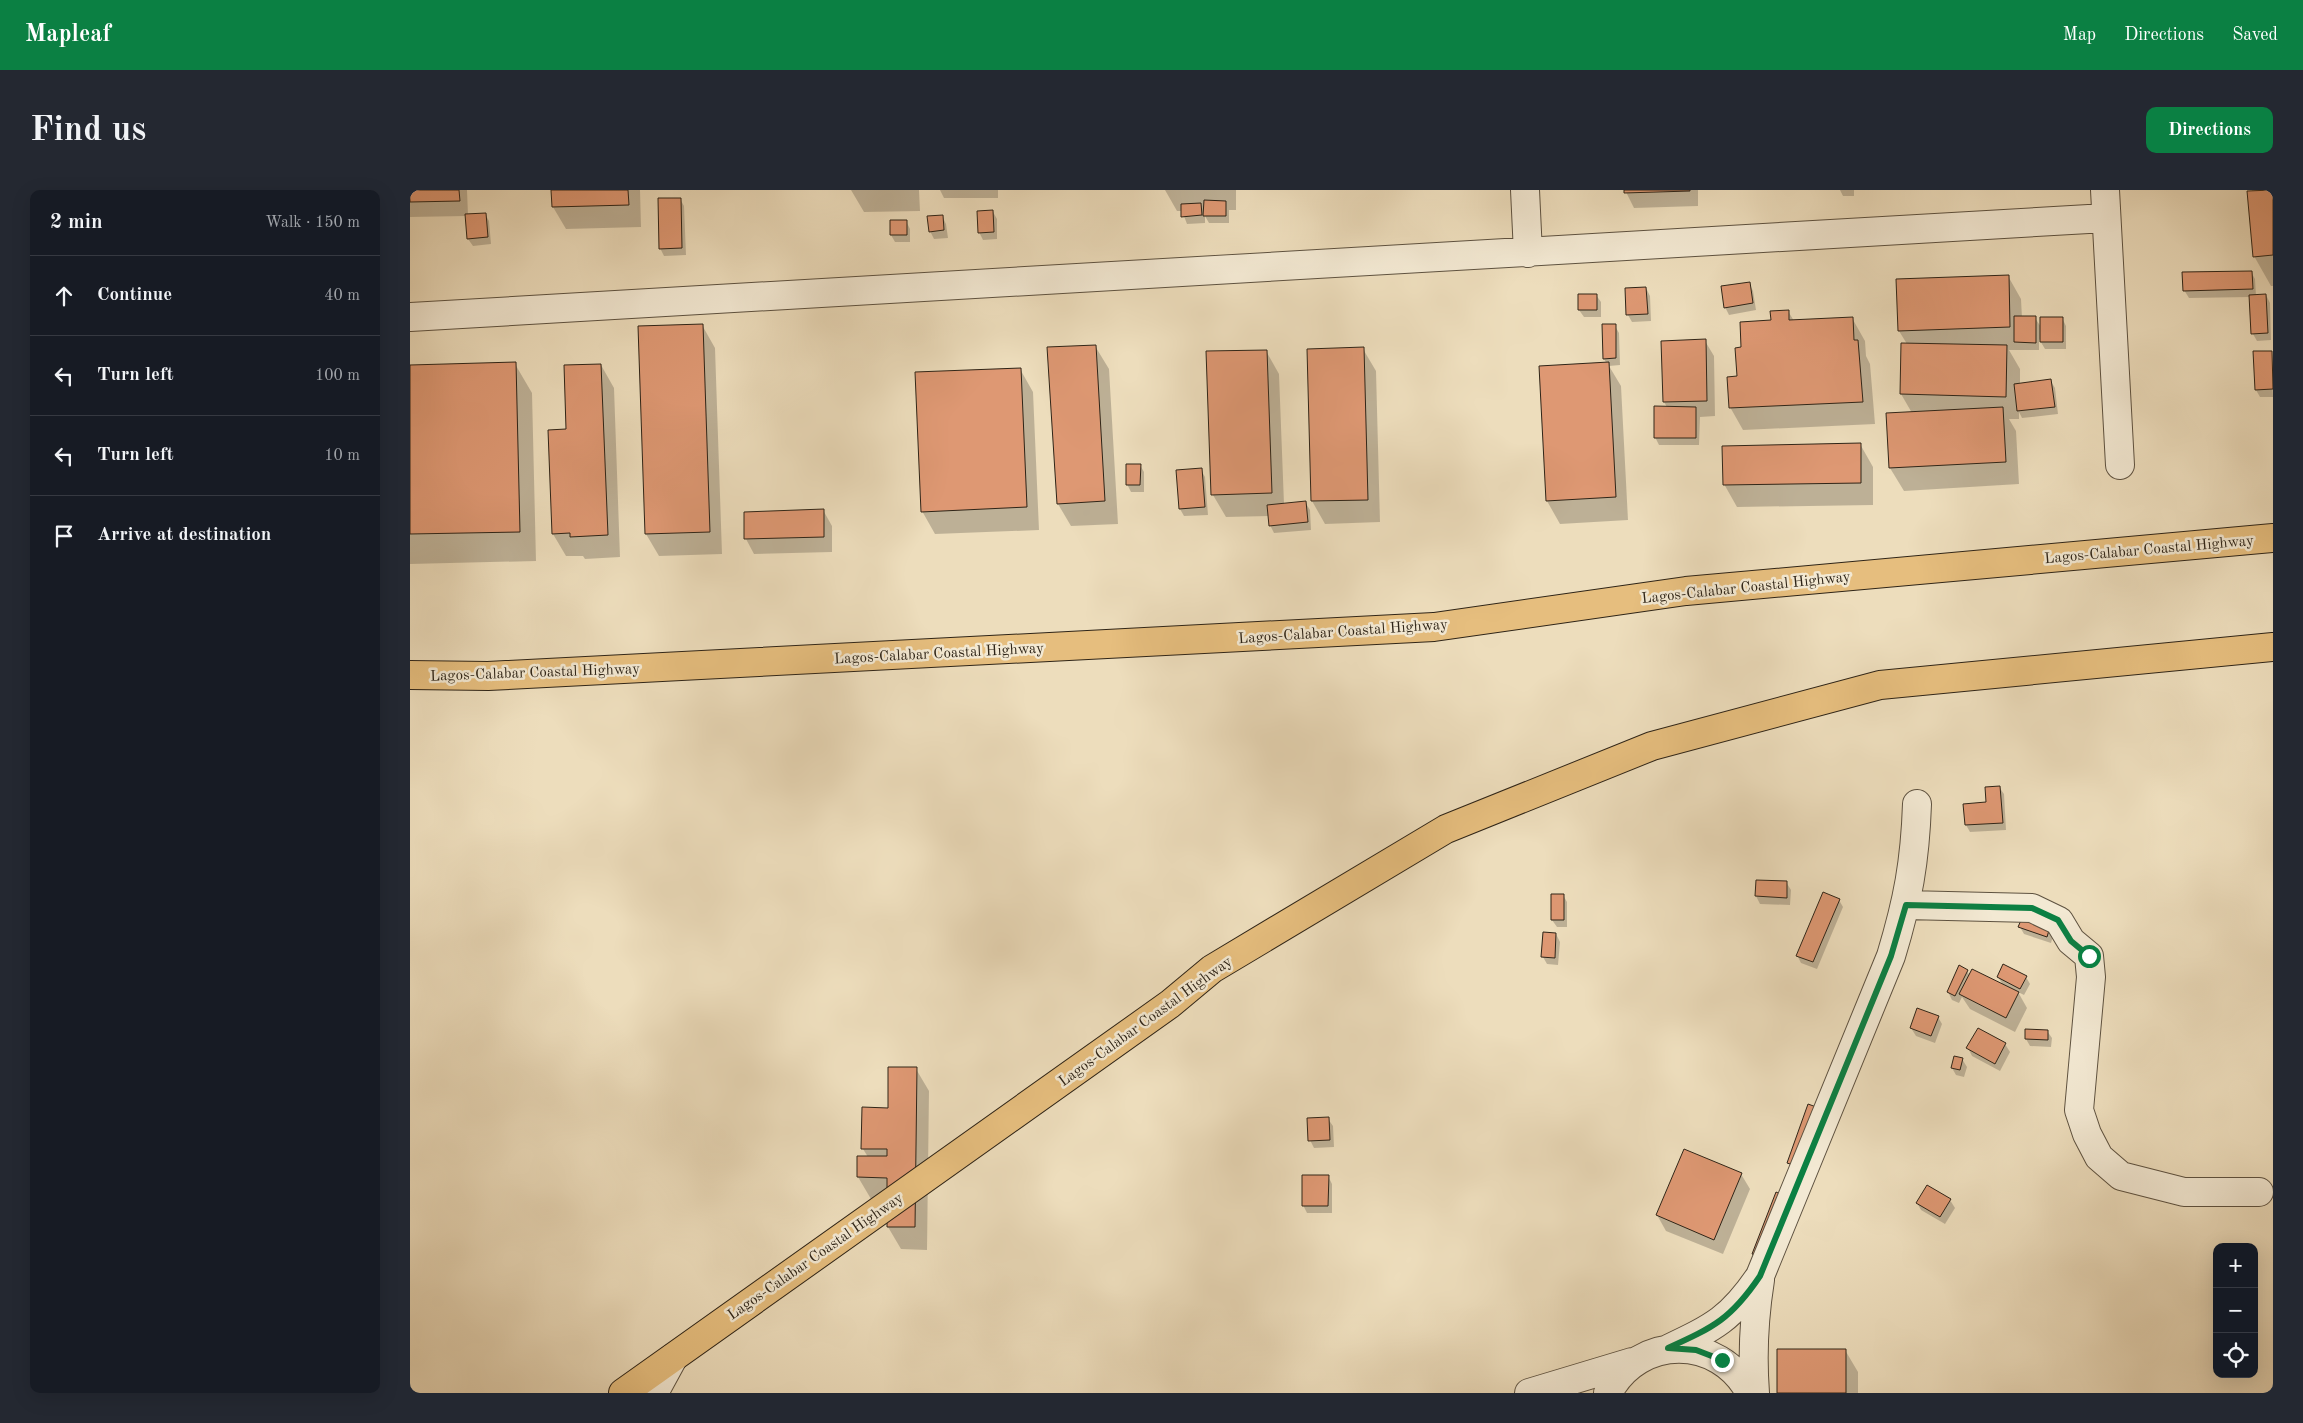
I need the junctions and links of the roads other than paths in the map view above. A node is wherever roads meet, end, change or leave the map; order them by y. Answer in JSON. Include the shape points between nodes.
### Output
{"nodes":[{"id":1,"x":1525,"y":190,"type":"edge"},
{"id":2,"x":2104,"y":190,"type":"edge"},
{"id":3,"x":2106,"y":218,"type":"junction"},
{"id":4,"x":1528,"y":253,"type":"junction"},
{"id":5,"x":410,"y":317,"type":"edge"},
{"id":6,"x":2120,"y":465,"type":"dead end"},
{"id":7,"x":2273,"y":538,"type":"edge"},
{"id":8,"x":2273,"y":647,"type":"edge"},
{"id":9,"x":410,"y":675,"type":"edge"},
{"id":10,"x":1917,"y":804,"type":"dead end"},
{"id":11,"x":1906,"y":905,"type":"junction"},
{"id":12,"x":2259,"y":1192,"type":"dead end"},
{"id":13,"x":1760,"y":1276,"type":"junction"},
{"id":14,"x":1668,"y":1348,"type":"junction"},
{"id":15,"x":673,"y":1358,"type":"junction"},
{"id":16,"x":1636,"y":1361,"type":"junction"},
{"id":17,"x":623,"y":1393,"type":"edge"},
{"id":18,"x":654,"y":1393,"type":"edge"},
{"id":19,"x":1529,"y":1393,"type":"edge"},
{"id":20,"x":1608,"y":1393,"type":"edge"},
{"id":21,"x":1750,"y":1393,"type":"edge"},
{"id":22,"x":1755,"y":1393,"type":"edge"}],
"edges":[{"from":1,"to":4,"type":"street"},
{"from":2,"to":3,"type":"street"},
{"from":3,"to":4,"type":"street"},
{"from":3,"to":6,"type":"street"},
{"from":4,"to":5,"type":"street"},
{"from":7,"to":9,"type":"highway","name":"Lagos-Calabar Coastal Highway","via":[[1686,591],[1434,627],[488,676]]},
{"from":8,"to":15,"type":"highway","name":"Lagos-Calabar Coastal Highway","via":[[1880,685],[1652,746],[1446,829],[1212,969],[1170,1004]]},
{"from":10,"to":11,"type":"street","via":[[1916,852]]},
{"from":11,"to":12,"type":"street","via":[[2032,908],[2058,920],[2071,941],[2089,956],[2091,977],[2079,1110],[2099,1157],[2120,1176],[2184,1192]]},
{"from":11,"to":13,"type":"street","via":[[1891,956]]},
{"from":13,"to":14,"type":"street","via":[[1743,1302],[1723,1320]]},
{"from":13,"to":22,"type":"street","via":[[1754,1318]]},
{"from":14,"to":16,"type":"street"},
{"from":14,"to":21,"type":"street","via":[[1696,1350],[1722,1360],[1743,1379]]},
{"from":15,"to":17,"type":"highway","name":"Lagos-Calabar Coastal Highway"},
{"from":15,"to":18,"type":"street"},
{"from":16,"to":19,"type":"street"},
{"from":16,"to":20,"type":"street","via":[[1615,1380]]}]}
